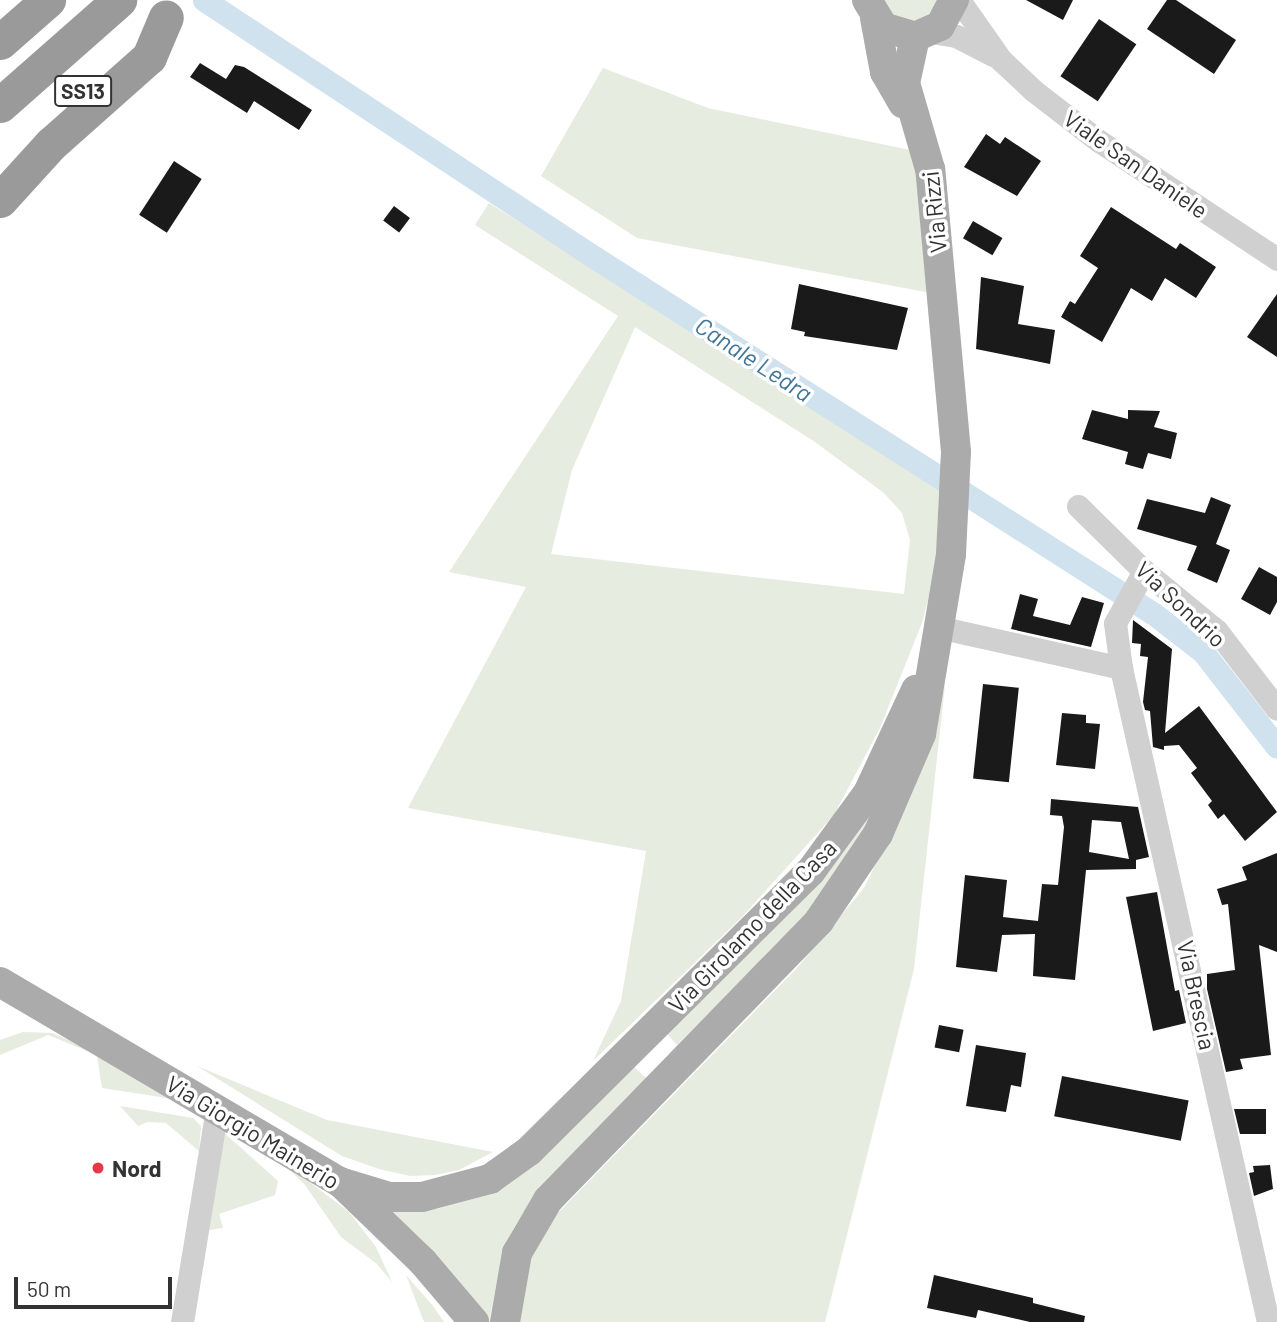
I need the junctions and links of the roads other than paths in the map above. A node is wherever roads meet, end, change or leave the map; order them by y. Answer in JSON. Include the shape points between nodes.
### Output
{"nodes":[{"id":1,"x":48,"y":0,"type":"edge"},
{"id":2,"x":119,"y":0,"type":"edge"},
{"id":3,"x":956,"y":0,"type":"edge"},
{"id":4,"x":178,"y":7,"type":"edge"},
{"id":5,"x":871,"y":9,"type":"edge"},
{"id":6,"x":923,"y":34,"type":"junction"},
{"id":7,"x":0,"y":43,"type":"edge"},
{"id":8,"x":1000,"y":60,"type":"junction"},
{"id":9,"x":0,"y":105,"type":"edge"},
{"id":10,"x":918,"y":125,"type":"junction"},
{"id":11,"x":0,"y":164,"type":"edge"},
{"id":12,"x":0,"y":200,"type":"edge"},
{"id":13,"x":1277,"y":259,"type":"edge"},
{"id":14,"x":954,"y":419,"type":"joint"},
{"id":15,"x":1078,"y":506,"type":"dead end"},
{"id":16,"x":1141,"y":574,"type":"junction"},
{"id":17,"x":939,"y":627,"type":"junction"},
{"id":18,"x":1121,"y":668,"type":"junction"},
{"id":19,"x":1277,"y":709,"type":"edge"},
{"id":20,"x":0,"y":982,"type":"edge"},
{"id":21,"x":0,"y":1003,"type":"edge"},
{"id":22,"x":54,"y":1014,"type":"junction"},
{"id":23,"x":641,"y":1041,"type":"junction"},
{"id":24,"x":670,"y":1070,"type":"junction"},
{"id":25,"x":217,"y":1108,"type":"junction"},
{"id":26,"x":340,"y":1182,"type":"junction"},
{"id":27,"x":182,"y":1322,"type":"edge"},
{"id":28,"x":474,"y":1322,"type":"edge"},
{"id":29,"x":505,"y":1322,"type":"edge"},
{"id":30,"x":1268,"y":1322,"type":"edge"}],
"edges":[{"from":1,"to":7,"type":"highway"},
{"from":2,"to":9,"type":"highway"},
{"from":3,"to":6,"type":"main road","name":"Viale San Daniele","via":[[946,19]]},
{"from":3,"to":8,"type":"street","name":"Viale San Daniele"},
{"from":4,"to":11,"type":"highway","number":"SS13"},
{"from":4,"to":12,"type":"highway","via":[[149,57],[51,144]]},
{"from":5,"to":6,"type":"main road","name":"Viale San Daniele","via":[[894,34]]},
{"from":5,"to":10,"type":"main road","name":"Via Rizzi","via":[[885,72]]},
{"from":6,"to":8,"type":"street","name":"Viale San Daniele","via":[[956,36]]},
{"from":6,"to":10,"type":"main road","name":"Via Rizzi","via":[[905,83]]},
{"from":8,"to":13,"type":"street","name":"Viale San Daniele","via":[[1099,141]]},
{"from":10,"to":14,"type":"main road","name":"Via Rizzi","via":[[930,169]]},
{"from":14,"to":17,"type":"main road","name":"Via Girolamo della Casa","via":[[956,506]]},
{"from":15,"to":16,"type":"street","name":"Via Sondrio"},
{"from":16,"to":18,"type":"street","name":"Via Brescia","via":[[1121,605],[1113,637]]},
{"from":16,"to":19,"type":"street","name":"Via Sondrio","via":[[1217,631]]},
{"from":17,"to":18,"type":"street"},
{"from":17,"to":23,"type":"main road","name":"Via Girolamo della Casa","via":[[891,750],[838,839],[811,872]]},
{"from":17,"to":24,"type":"main road","name":"Via Girolamo della Casa","via":[[921,734],[878,834],[818,921]]},
{"from":18,"to":30,"type":"street","name":"Via Brescia","via":[[1170,870]]},
{"from":20,"to":22,"type":"main road","name":"Via Giorgio Mainerio"},
{"from":21,"to":22,"type":"main road"},
{"from":22,"to":25,"type":"main road","name":"Via Giorgio Mainerio"},
{"from":23,"to":24,"type":"main road"},
{"from":23,"to":26,"type":"main road","name":"Via Girolamo della Casa","via":[[529,1151],[490,1179],[422,1197],[389,1197]]},
{"from":24,"to":29,"type":"main road","name":"Via Girolamo della Casa","via":[[575,1168],[530,1226],[509,1279]]},
{"from":25,"to":26,"type":"main road","name":"Via Giorgio Mainerio"},
{"from":25,"to":27,"type":"street"},
{"from":26,"to":28,"type":"main road","name":"Via Giorgio Mainerio","via":[[424,1262]]}]}
